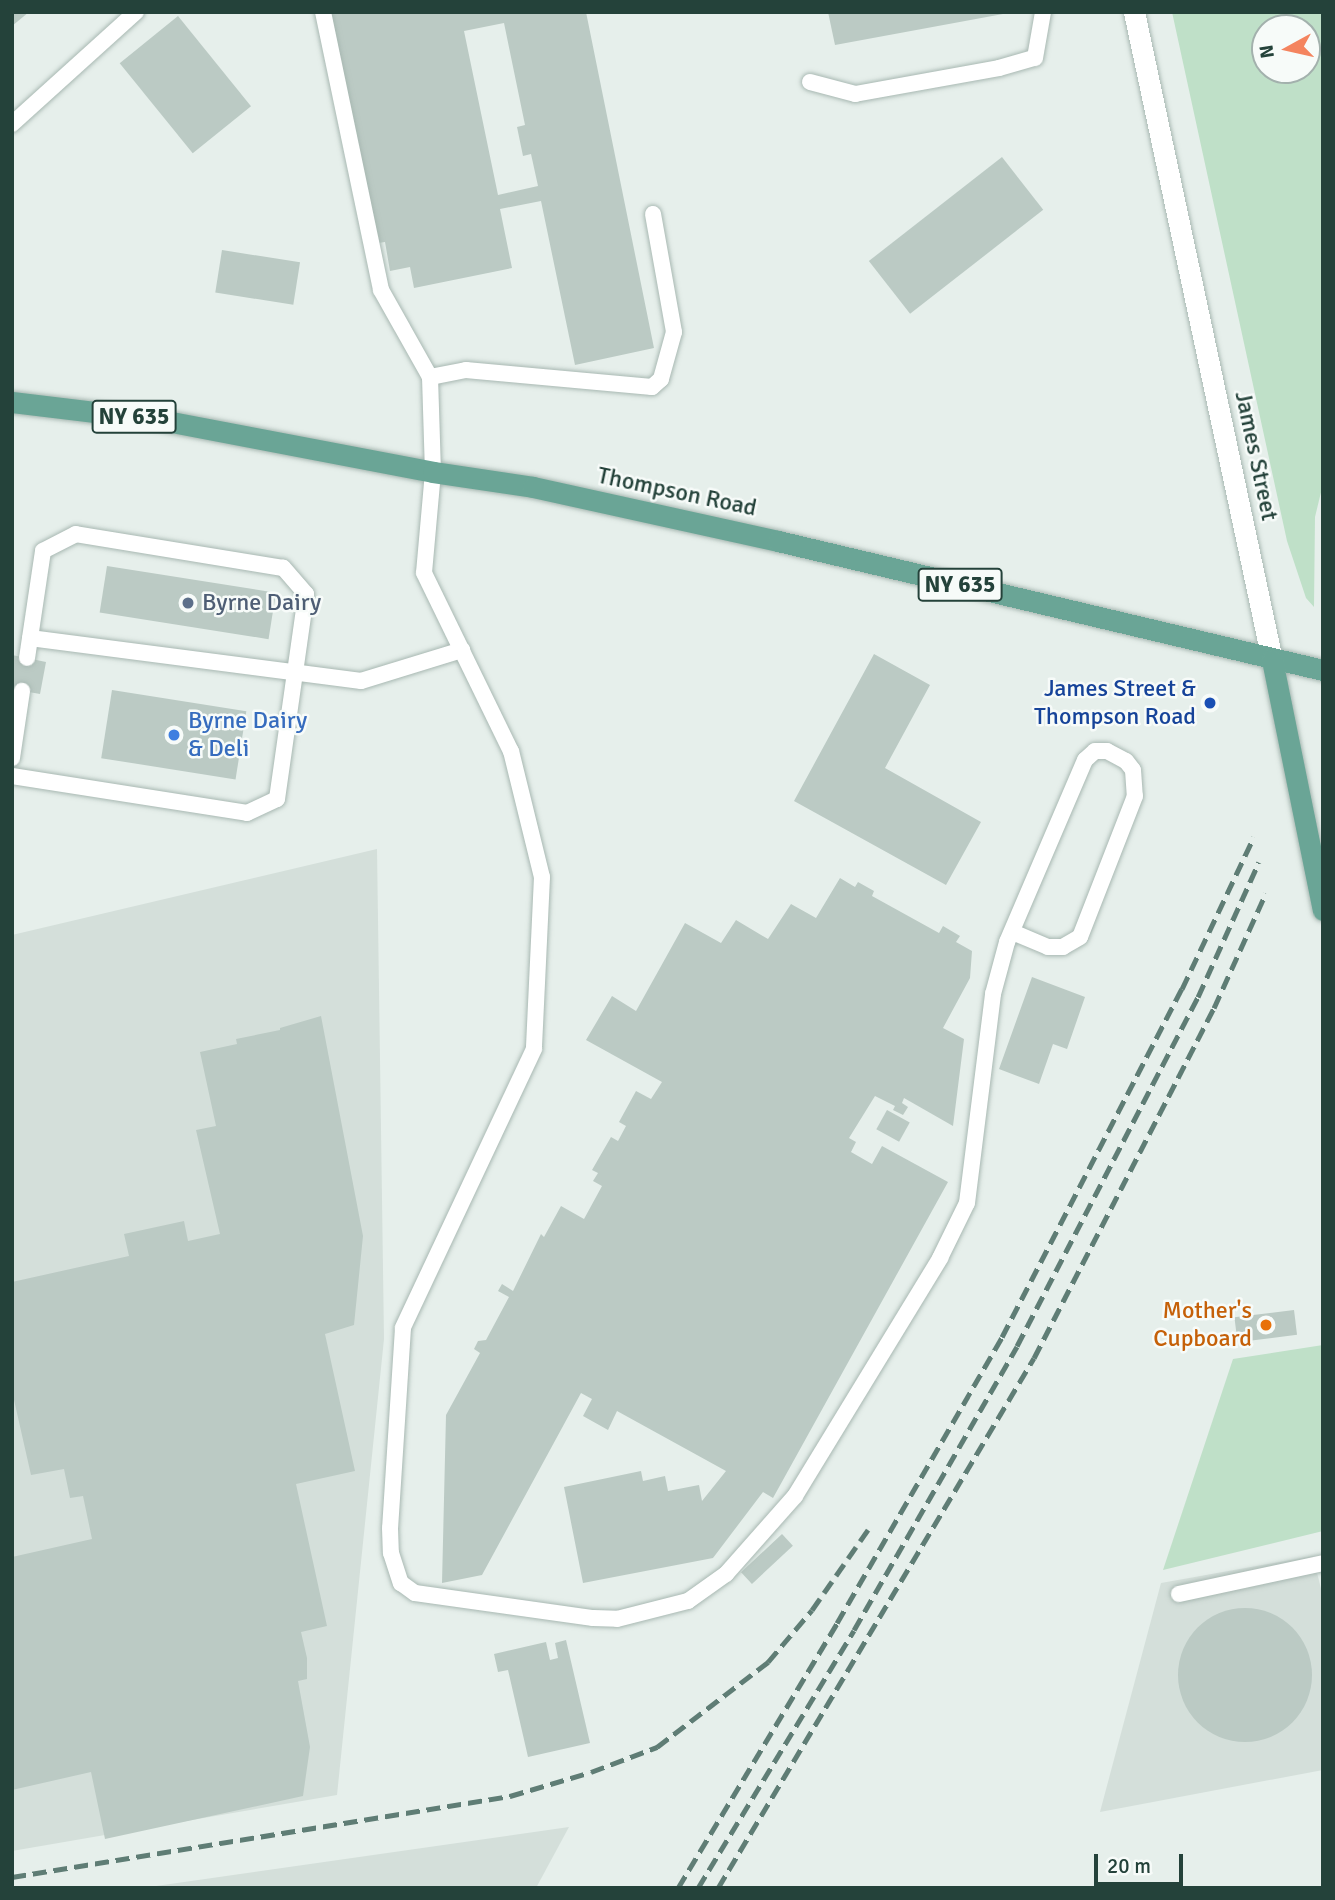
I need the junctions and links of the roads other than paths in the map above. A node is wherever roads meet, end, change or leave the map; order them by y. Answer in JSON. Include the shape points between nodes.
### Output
{"nodes":[{"id":1,"x":136,"y":12,"type":"edge"},
{"id":2,"x":323,"y":12,"type":"edge"},
{"id":3,"x":1043,"y":12,"type":"edge"},
{"id":4,"x":1134,"y":12,"type":"edge"},
{"id":5,"x":810,"y":82,"type":"dead end"},
{"id":6,"x":12,"y":124,"type":"edge"},
{"id":7,"x":653,"y":214,"type":"dead end"},
{"id":8,"x":430,"y":377,"type":"junction"},
{"id":9,"x":12,"y":402,"type":"edge"},
{"id":10,"x":433,"y":472,"type":"junction"},
{"id":11,"x":30,"y":638,"type":"junction"},
{"id":12,"x":462,"y":650,"type":"junction"},
{"id":13,"x":27,"y":658,"type":"dead end"},
{"id":14,"x":1272,"y":660,"type":"junction"},
{"id":15,"x":1323,"y":670,"type":"edge"},
{"id":16,"x":295,"y":673,"type":"junction"},
{"id":17,"x":22,"y":691,"type":"dead end"},
{"id":18,"x":12,"y":758,"type":"edge"},
{"id":19,"x":12,"y":776,"type":"edge"},
{"id":20,"x":1323,"y":910,"type":"edge"},
{"id":21,"x":1012,"y":932,"type":"junction"},
{"id":22,"x":1323,"y":1563,"type":"edge"},
{"id":23,"x":1179,"y":1594,"type":"dead end"}],
"edges":[{"from":1,"to":6,"type":"lane"},
{"from":2,"to":8,"type":"lane","via":[[381,290]]},
{"from":3,"to":5,"type":"lane","via":[[1035,58],[855,94]]},
{"from":4,"to":14,"type":"main road","name":"James Street"},
{"from":7,"to":8,"type":"lane","via":[[674,332],[661,379],[652,387],[466,370]]},
{"from":8,"to":10,"type":"lane"},
{"from":9,"to":10,"type":"main road","name":"Thompson Road","number":"NY 635","via":[[161,420]]},
{"from":10,"to":12,"type":"lane","via":[[424,573]]},
{"from":10,"to":14,"type":"main road","name":"Thompson Road","number":"NY 635","via":[[533,487],[730,530]]},
{"from":11,"to":13,"type":"lane"},
{"from":11,"to":16,"type":"lane"},
{"from":11,"to":16,"type":"lane","via":[[43,551],[76,534],[283,568],[306,594]]},
{"from":12,"to":16,"type":"lane","via":[[361,681]]},
{"from":12,"to":21,"type":"lane","via":[[511,751],[542,877],[534,1049],[403,1328],[391,1553],[401,1583],[415,1593],[617,1619],[688,1601],[726,1574],[795,1496],[940,1258],[967,1203],[993,994]]},
{"from":14,"to":15,"type":"main road","name":"Thompson Road","number":"NY 635"},
{"from":14,"to":20,"type":"main road","name":"James Street"},
{"from":16,"to":19,"type":"lane","via":[[276,799],[247,813]]},
{"from":17,"to":18,"type":"lane"},
{"from":21,"to":21,"type":"lane","via":[[1085,760],[1095,751],[1107,751],[1126,761],[1133,770],[1135,796],[1080,937],[1063,947],[1048,947]]},
{"from":22,"to":23,"type":"lane"}]}
